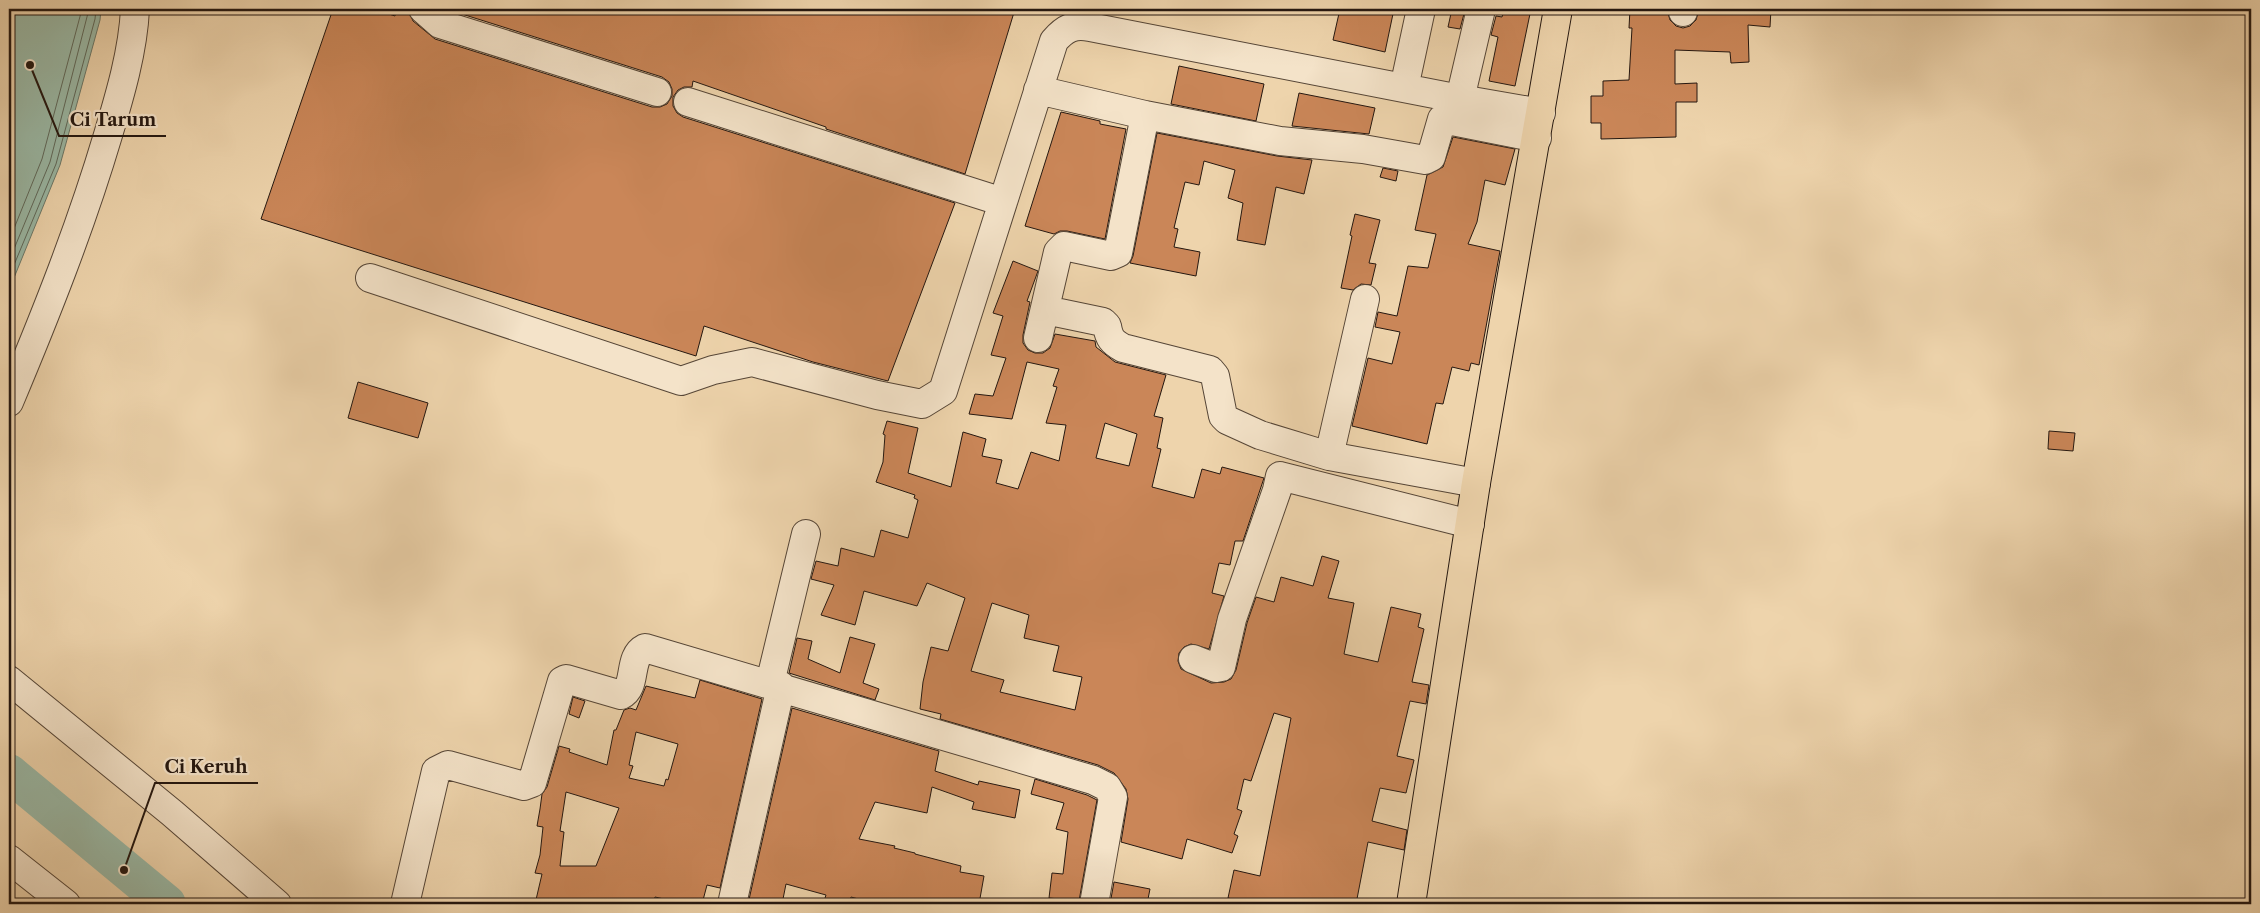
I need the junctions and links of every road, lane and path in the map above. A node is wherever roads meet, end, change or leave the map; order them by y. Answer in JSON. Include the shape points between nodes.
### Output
{"nodes":[{"id":1,"x":135,"y":9,"type":"edge"},
{"id":2,"x":423,"y":9,"type":"edge"},
{"id":3,"x":1421,"y":9,"type":"edge"},
{"id":4,"x":1481,"y":9,"type":"edge"},
{"id":5,"x":1558,"y":9,"type":"edge"},
{"id":6,"x":1404,"y":88,"type":"junction"},
{"id":7,"x":1038,"y":90,"type":"junction"},
{"id":8,"x":657,"y":92,"type":"dead end"},
{"id":9,"x":1460,"y":99,"type":"junction"},
{"id":10,"x":688,"y":102,"type":"dead end"},
{"id":11,"x":1145,"y":114,"type":"junction"},
{"id":12,"x":1539,"y":125,"type":"junction"},
{"id":13,"x":1003,"y":202,"type":"junction"},
{"id":14,"x":370,"y":278,"type":"dead end"},
{"id":15,"x":1365,"y":299,"type":"dead end"},
{"id":16,"x":1055,"y":312,"type":"dead end"},
{"id":17,"x":1038,"y":338,"type":"dead end"},
{"id":18,"x":9,"y":402,"type":"edge"},
{"id":19,"x":1329,"y":456,"type":"junction"},
{"id":20,"x":1476,"y":483,"type":"junction"},
{"id":21,"x":1470,"y":524,"type":"junction"},
{"id":22,"x":806,"y":534,"type":"dead end"},
{"id":23,"x":1193,"y":659,"type":"dead end"},
{"id":24,"x":9,"y":680,"type":"edge"},
{"id":25,"x":775,"y":685,"type":"junction"},
{"id":26,"x":9,"y":859,"type":"edge"},
{"id":27,"x":66,"y":904,"type":"edge"},
{"id":28,"x":277,"y":904,"type":"edge"},
{"id":29,"x":405,"y":904,"type":"edge"},
{"id":30,"x":732,"y":904,"type":"edge"},
{"id":31,"x":1094,"y":904,"type":"edge"},
{"id":32,"x":1410,"y":904,"type":"edge"}],
"edges":[{"from":1,"to":18,"type":"street","via":[[116,109],[90,196],[44,320]]},
{"from":2,"to":8,"type":"street","via":[[440,24]]},
{"from":3,"to":6,"type":"street"},
{"from":4,"to":9,"type":"street"},
{"from":5,"to":12,"type":"main road"},
{"from":6,"to":7,"type":"street","via":[[1079,25],[1063,31],[1054,40]]},
{"from":6,"to":9,"type":"street"},
{"from":7,"to":11,"type":"street"},
{"from":7,"to":13,"type":"street"},
{"from":9,"to":12,"type":"street"},
{"from":10,"to":13,"type":"street"},
{"from":11,"to":12,"type":"street","via":[[1280,141],[1363,149],[1425,160],[1431,157],[1442,119]]},
{"from":11,"to":17,"type":"street","via":[[1118,253],[1111,256],[1064,246],[1060,248]]},
{"from":12,"to":20,"type":"main road"},
{"from":13,"to":14,"type":"street","via":[[944,391],[922,404],[752,362],[681,381]]},
{"from":15,"to":19,"type":"street"},
{"from":16,"to":19,"type":"street","via":[[1103,322],[1113,343],[1123,348],[1210,370],[1215,376],[1223,416],[1227,420],[1260,435]]},
{"from":19,"to":20,"type":"street"},
{"from":20,"to":21,"type":"main road"},
{"from":21,"to":23,"type":"street","via":[[1280,476],[1232,619],[1221,667]]},
{"from":21,"to":32,"type":"main road"},
{"from":22,"to":25,"type":"street"},
{"from":24,"to":28,"type":"street"},
{"from":25,"to":29,"type":"street","via":[[645,648],[637,654],[627,690],[620,696],[564,679],[532,783],[524,786],[448,765],[436,771]]},
{"from":25,"to":30,"type":"street"},
{"from":25,"to":31,"type":"street","via":[[1107,786],[1114,797]]},
{"from":26,"to":27,"type":"street"}]}
